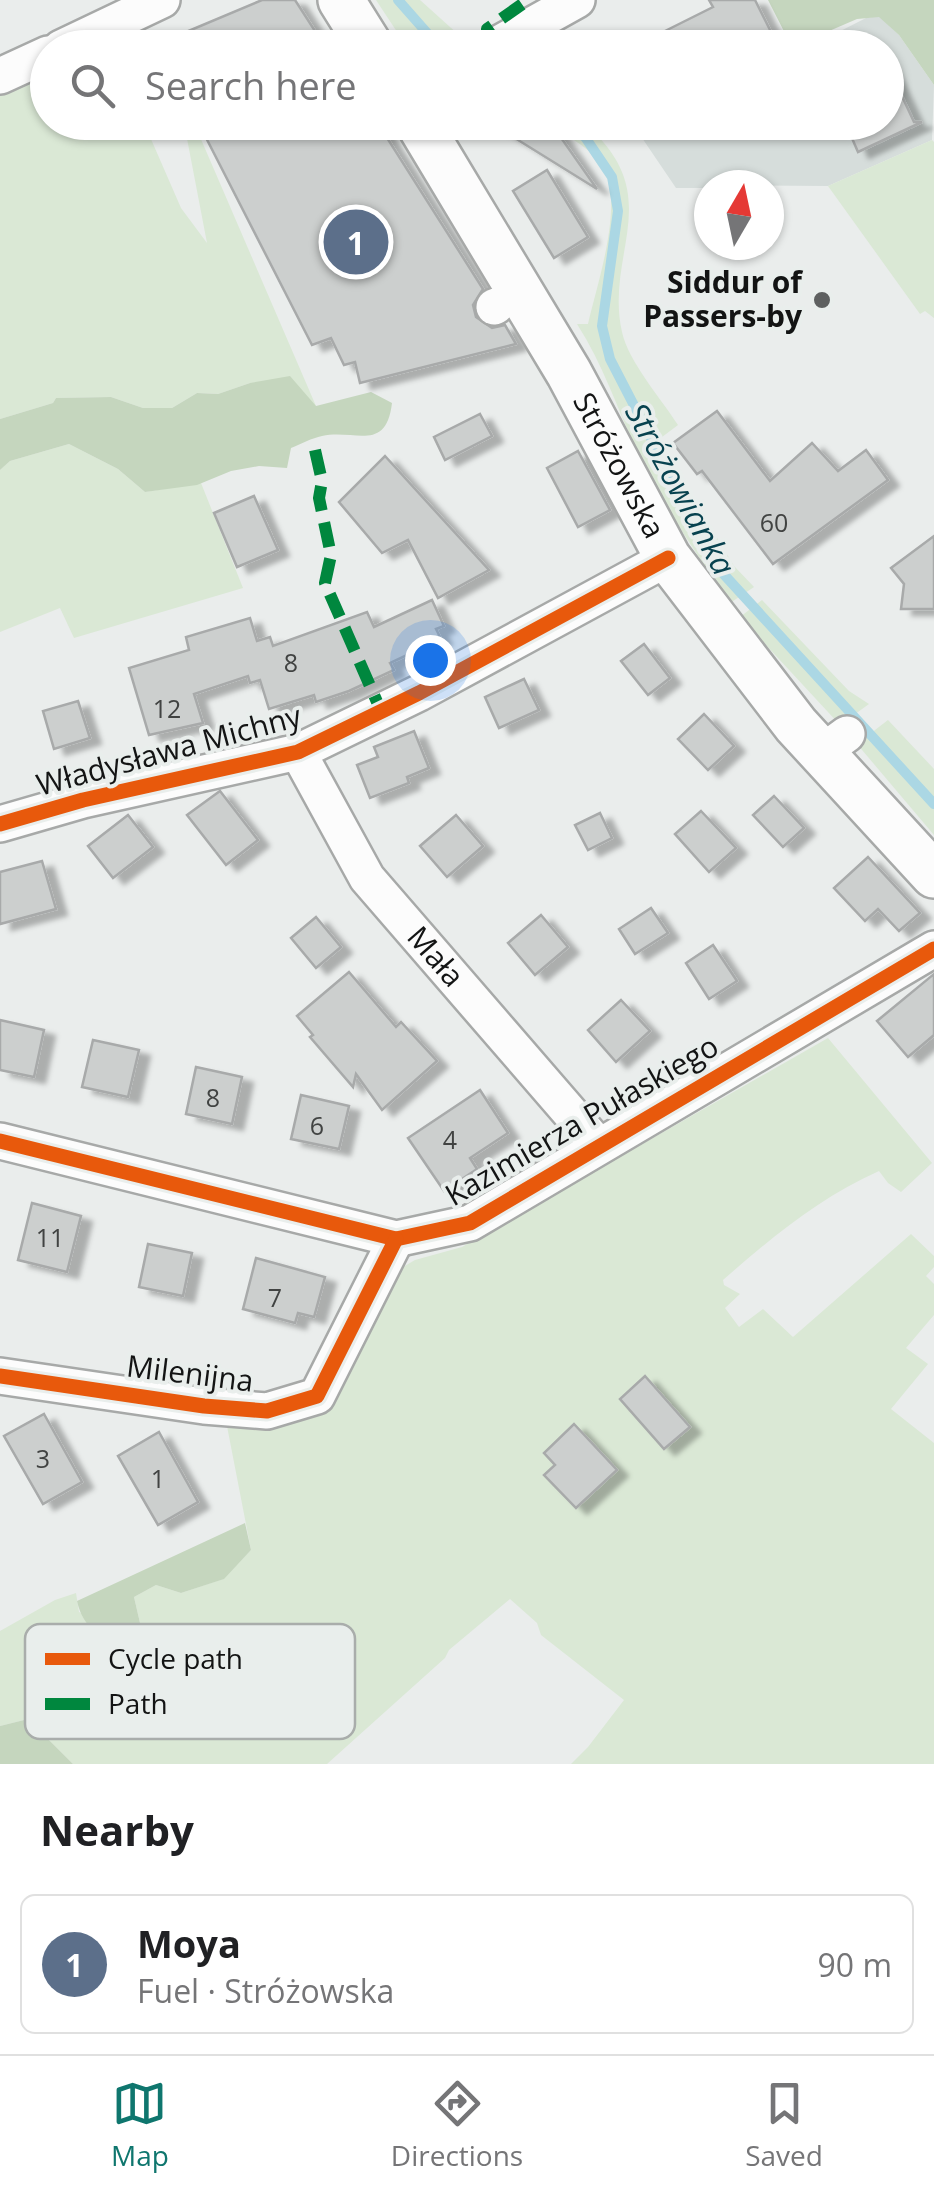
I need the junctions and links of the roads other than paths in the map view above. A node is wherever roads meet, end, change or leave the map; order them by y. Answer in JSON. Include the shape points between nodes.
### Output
{"nodes":[{"id":1,"x":162,"y":0,"type":"edge"},
{"id":2,"x":341,"y":0,"type":"edge"},
{"id":3,"x":576,"y":0,"type":"edge"},
{"id":4,"x":530,"y":13,"type":"edge"},
{"id":5,"x":99,"y":30,"type":"edge"},
{"id":6,"x":360,"y":30,"type":"edge"},
{"id":7,"x":511,"y":30,"type":"edge"},
{"id":8,"x":30,"y":62,"type":"edge"},
{"id":9,"x":0,"y":76,"type":"edge"},
{"id":10,"x":429,"y":140,"type":"edge"},
{"id":11,"x":668,"y":558,"type":"junction"},
{"id":12,"x":298,"y":752,"type":"junction"},
{"id":13,"x":0,"y":824,"type":"edge"},
{"id":14,"x":934,"y":874,"type":"edge"},
{"id":15,"x":934,"y":949,"type":"edge"},
{"id":16,"x":0,"y":1140,"type":"edge"},
{"id":17,"x":598,"y":1145,"type":"junction"},
{"id":18,"x":396,"y":1240,"type":"junction"},
{"id":19,"x":0,"y":1376,"type":"edge"}],
"edges":[{"from":1,"to":5,"type":"street"},
{"from":2,"to":6,"type":"main road"},
{"from":3,"to":4,"type":"street"},
{"from":4,"to":7,"type":"street"},
{"from":8,"to":9,"type":"street"},
{"from":10,"to":11,"type":"main road","name":"Stróżowska","via":[[569,374]]},
{"from":11,"to":12,"type":"street","name":"Władysława Michny"},
{"from":11,"to":14,"type":"main road","name":"Stróżowska","via":[[796,725],[834,744]]},
{"from":12,"to":13,"type":"street","name":"Władysława Michny"},
{"from":12,"to":17,"type":"street","name":"Mała","via":[[367,878]]},
{"from":15,"to":17,"type":"street","name":"Kazimierza Pułaskiego"},
{"from":16,"to":18,"type":"street","name":"Kazimierza Pułaskiego"},
{"from":17,"to":18,"type":"street","name":"Kazimierza Pułaskiego","via":[[470,1223]]},
{"from":18,"to":19,"type":"street","name":"Milenijna","via":[[317,1396],[268,1410],[204,1406]]}]}
